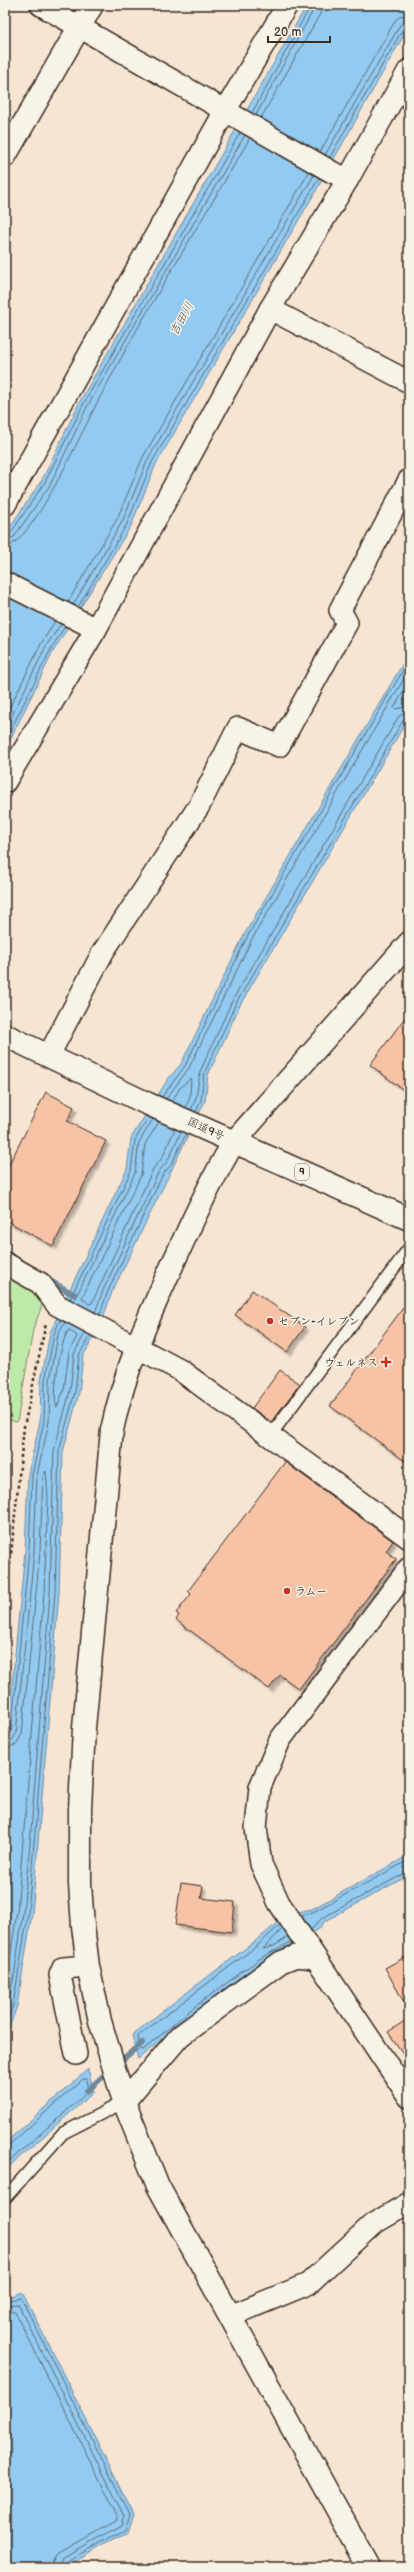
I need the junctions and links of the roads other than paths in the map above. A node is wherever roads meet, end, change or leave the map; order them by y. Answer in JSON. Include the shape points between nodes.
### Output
{"nodes":[{"id":1,"x":41,"y":5,"type":"edge"},
{"id":2,"x":92,"y":5,"type":"edge"},
{"id":3,"x":287,"y":5,"type":"edge"},
{"id":4,"x":79,"y":27,"type":"junction"},
{"id":5,"x":409,"y":70,"type":"edge"},
{"id":6,"x":231,"y":114,"type":"junction"},
{"id":7,"x":5,"y":156,"type":"edge"},
{"id":8,"x":340,"y":176,"type":"junction"},
{"id":9,"x":270,"y":309,"type":"junction"},
{"id":10,"x":409,"y":382,"type":"edge"},
{"id":11,"x":409,"y":480,"type":"edge"},
{"id":12,"x":5,"y":505,"type":"edge"},
{"id":13,"x":5,"y":582,"type":"edge"},
{"id":14,"x":96,"y":629,"type":"junction"},
{"id":15,"x":5,"y":782,"type":"edge"},
{"id":16,"x":409,"y":943,"type":"edge"},
{"id":17,"x":5,"y":1034,"type":"edge"},
{"id":18,"x":49,"y":1055,"type":"junction"},
{"id":19,"x":234,"y":1142,"type":"junction"},
{"id":20,"x":409,"y":1219,"type":"edge"},
{"id":21,"x":409,"y":1248,"type":"edge"},
{"id":22,"x":5,"y":1263,"type":"edge"},
{"id":23,"x":136,"y":1346,"type":"junction"},
{"id":24,"x":270,"y":1436,"type":"junction"},
{"id":25,"x":409,"y":1538,"type":"edge"},
{"id":26,"x":409,"y":1568,"type":"edge"},
{"id":27,"x":314,"y":1958,"type":"junction"},
{"id":28,"x":88,"y":1966,"type":"junction"},
{"id":29,"x":76,"y":2054,"type":"dead end"},
{"id":30,"x":122,"y":2093,"type":"junction"},
{"id":31,"x":409,"y":2097,"type":"edge"},
{"id":32,"x":5,"y":2198,"type":"edge"},
{"id":33,"x":409,"y":2203,"type":"edge"},
{"id":34,"x":230,"y":2316,"type":"junction"},
{"id":35,"x":369,"y":2567,"type":"edge"}],
"edges":[{"from":1,"to":4,"type":"street"},
{"from":2,"to":4,"type":"main road"},
{"from":3,"to":6,"type":"street"},
{"from":4,"to":6,"type":"street"},
{"from":4,"to":7,"type":"main road"},
{"from":5,"to":8,"type":"street"},
{"from":6,"to":8,"type":"street"},
{"from":6,"to":12,"type":"street"},
{"from":8,"to":9,"type":"street"},
{"from":9,"to":10,"type":"street"},
{"from":9,"to":14,"type":"street"},
{"from":11,"to":18,"type":"street","via":[[340,610],[346,623],[279,746],[238,728],[199,806],[103,952]]},
{"from":13,"to":14,"type":"street"},
{"from":14,"to":15,"type":"street"},
{"from":16,"to":19,"type":"main road"},
{"from":17,"to":18,"type":"main road","name":"国道9号","number":"9"},
{"from":18,"to":19,"type":"main road","name":"国道9号","number":"9","via":[[146,1103]]},
{"from":19,"to":20,"type":"main road","name":"国道9号","number":"9"},
{"from":19,"to":23,"type":"main road","via":[[213,1177]]},
{"from":21,"to":24,"type":"lane"},
{"from":22,"to":23,"type":"street","via":[[40,1283],[58,1305]]},
{"from":23,"to":24,"type":"street","via":[[180,1370]]},
{"from":23,"to":28,"type":"main road","via":[[121,1388],[112,1430],[84,1728],[80,1884]]},
{"from":24,"to":25,"type":"street"},
{"from":26,"to":27,"type":"street","via":[[280,1740],[260,1787],[256,1828],[260,1858],[269,1885]]},
{"from":27,"to":30,"type":"street","via":[[296,1956],[281,1962],[180,2036]]},
{"from":27,"to":31,"type":"street"},
{"from":28,"to":29,"type":"street","via":[[63,1968],[60,1975]]},
{"from":28,"to":30,"type":"main road","via":[[107,2045]]},
{"from":30,"to":32,"type":"lane","via":[[63,2133]]},
{"from":30,"to":34,"type":"main road","via":[[158,2186]]},
{"from":33,"to":34,"type":"street","via":[[373,2224],[308,2284]]},
{"from":34,"to":35,"type":"main road"}]}
